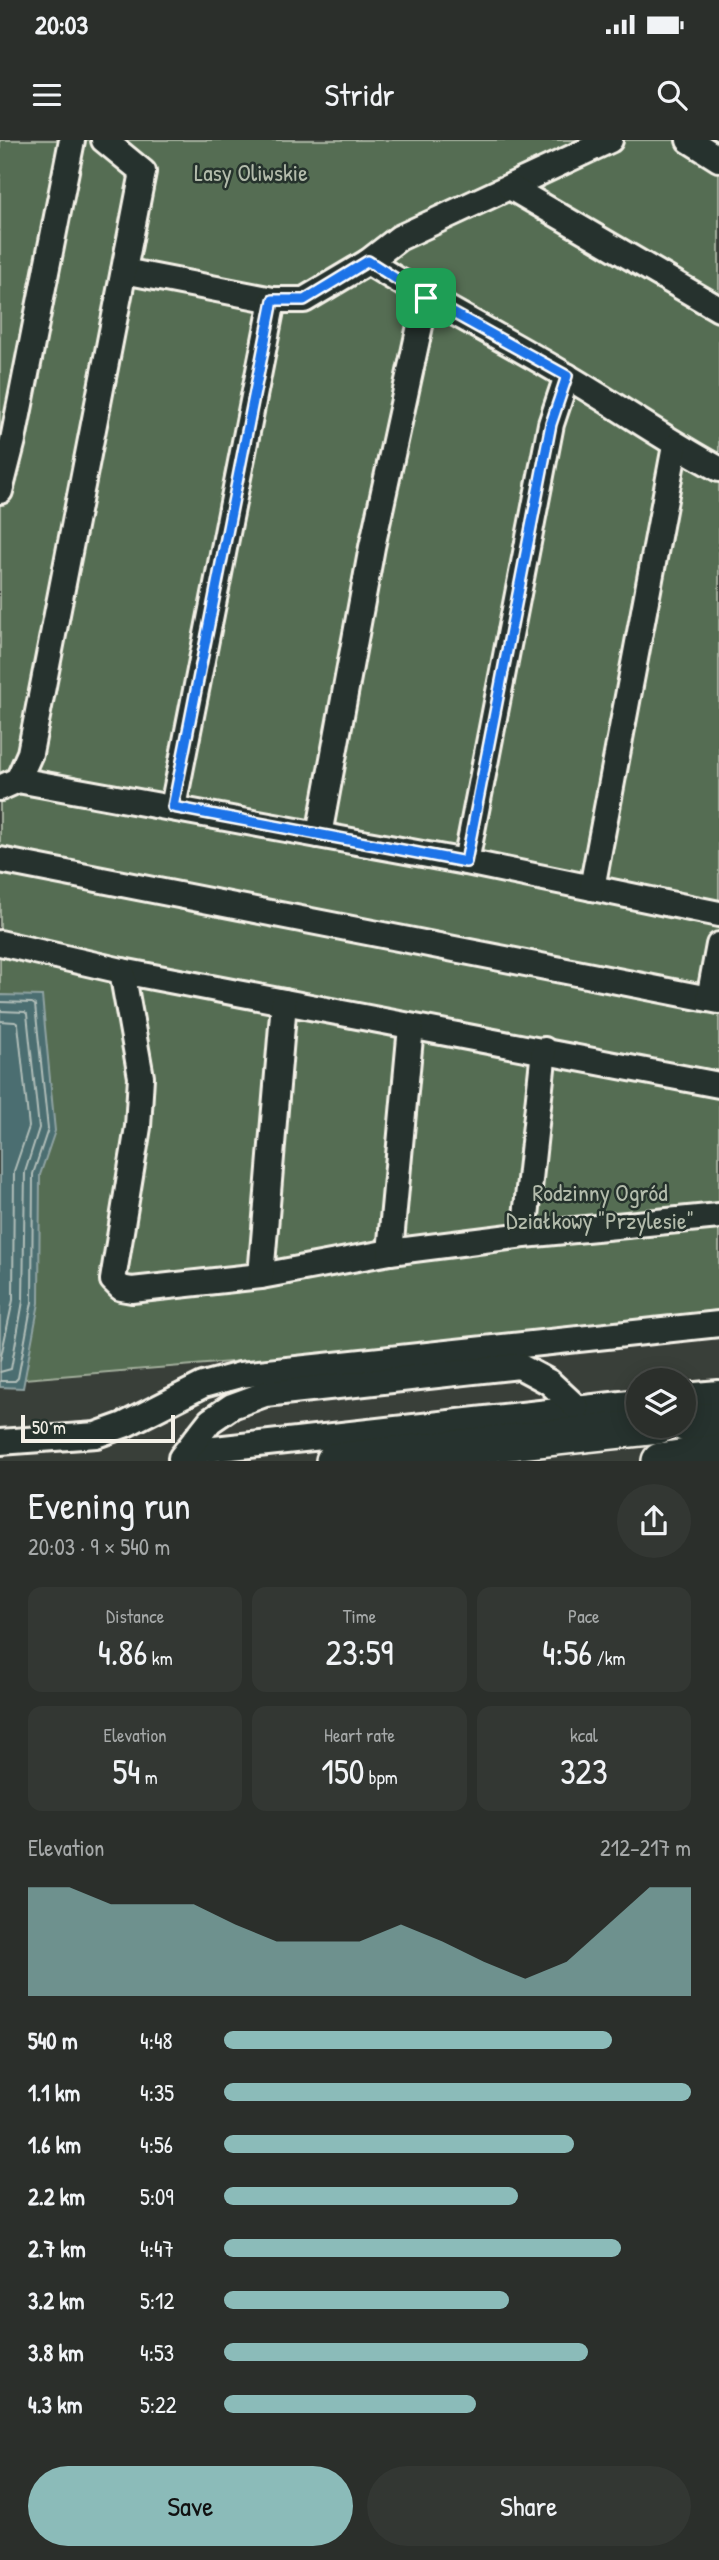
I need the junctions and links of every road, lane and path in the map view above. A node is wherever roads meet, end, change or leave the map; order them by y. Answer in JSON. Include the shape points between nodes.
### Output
{"nodes":[{"id":1,"x":72,"y":140,"type":"edge"},
{"id":2,"x":104,"y":140,"type":"edge"},
{"id":3,"x":610,"y":140,"type":"edge"},
{"id":4,"x":689,"y":140,"type":"edge"},
{"id":5,"x":719,"y":159,"type":"edge"},
{"id":6,"x":510,"y":187,"type":"junction"},
{"id":7,"x":368,"y":261,"type":"junction"},
{"id":8,"x":124,"y":271,"type":"junction"},
{"id":9,"x":426,"y":298,"type":"junction"},
{"id":10,"x":273,"y":300,"type":"junction"},
{"id":11,"x":719,"y":309,"type":"edge"},
{"id":12,"x":567,"y":376,"type":"junction"},
{"id":13,"x":675,"y":446,"type":"junction"},
{"id":14,"x":719,"y":470,"type":"edge"},
{"id":15,"x":0,"y":491,"type":"edge"},
{"id":16,"x":9,"y":784,"type":"edge"},
{"id":17,"x":173,"y":807,"type":"junction"},
{"id":18,"x":319,"y":835,"type":"junction"},
{"id":19,"x":0,"y":860,"type":"edge"},
{"id":20,"x":466,"y":862,"type":"junction"},
{"id":21,"x":592,"y":888,"type":"junction"},
{"id":22,"x":719,"y":914,"type":"edge"},
{"id":23,"x":0,"y":943,"type":"edge"},
{"id":24,"x":719,"y":945,"type":"edge"},
{"id":25,"x":122,"y":971,"type":"junction"},
{"id":26,"x":714,"y":1000,"type":"edge"},
{"id":27,"x":284,"y":1002,"type":"junction"},
{"id":28,"x":411,"y":1027,"type":"junction"},
{"id":29,"x":544,"y":1050,"type":"junction"},
{"id":30,"x":719,"y":1085,"type":"edge"},
{"id":31,"x":719,"y":1216,"type":"edge"},
{"id":32,"x":524,"y":1234,"type":"junction"},
{"id":33,"x":390,"y":1252,"type":"junction"},
{"id":34,"x":261,"y":1276,"type":"junction"},
{"id":35,"x":719,"y":1324,"type":"edge"},
{"id":36,"x":719,"y":1393,"type":"edge"},
{"id":37,"x":696,"y":1395,"type":"edge"},
{"id":38,"x":626,"y":1403,"type":"edge"},
{"id":39,"x":578,"y":1408,"type":"junction"},
{"id":40,"x":719,"y":1420,"type":"edge"},
{"id":41,"x":696,"y":1422,"type":"edge"},
{"id":42,"x":626,"y":1429,"type":"edge"},
{"id":43,"x":0,"y":1442,"type":"edge"},
{"id":44,"x":719,"y":1452,"type":"edge"},
{"id":45,"x":182,"y":1457,"type":"edge"},
{"id":46,"x":334,"y":1461,"type":"edge"},
{"id":47,"x":660,"y":1461,"type":"edge"}],
"edges":[{"from":1,"to":15,"type":"lane"},
{"from":2,"to":8,"type":"lane","via":[[143,172]]},
{"from":3,"to":6,"type":"lane"},
{"from":4,"to":5,"type":"lane"},
{"from":6,"to":7,"type":"lane","via":[[399,238]]},
{"from":6,"to":11,"type":"lane"},
{"from":7,"to":9,"type":"lane"},
{"from":7,"to":10,"type":"lane","via":[[304,300]]},
{"from":8,"to":10,"type":"lane"},
{"from":8,"to":16,"type":"lane","via":[[30,753]]},
{"from":9,"to":12,"type":"lane"},
{"from":9,"to":18,"type":"lane","via":[[372,547]]},
{"from":10,"to":17,"type":"lane"},
{"from":12,"to":13,"type":"lane"},
{"from":12,"to":20,"type":"lane","via":[[551,424]]},
{"from":13,"to":14,"type":"lane"},
{"from":13,"to":21,"type":"lane"},
{"from":16,"to":17,"type":"lane"},
{"from":17,"to":18,"type":"lane"},
{"from":18,"to":20,"type":"lane"},
{"from":19,"to":26,"type":"lane"},
{"from":20,"to":21,"type":"lane"},
{"from":21,"to":22,"type":"lane"},
{"from":23,"to":25,"type":"lane"},
{"from":24,"to":26,"type":"lane"},
{"from":25,"to":27,"type":"lane"},
{"from":25,"to":34,"type":"lane","via":[[141,1077],[138,1126],[113,1280],[132,1290]]},
{"from":27,"to":28,"type":"lane"},
{"from":27,"to":34,"type":"lane"},
{"from":28,"to":29,"type":"lane"},
{"from":28,"to":33,"type":"lane"},
{"from":29,"to":30,"type":"lane"},
{"from":29,"to":32,"type":"lane"},
{"from":31,"to":32,"type":"lane"},
{"from":32,"to":33,"type":"lane"},
{"from":33,"to":34,"type":"lane"},
{"from":35,"to":43,"type":"lane","via":[[240,1375],[204,1385],[96,1436]]},
{"from":36,"to":37,"type":"lane"},
{"from":38,"to":39,"type":"lane"},
{"from":39,"to":45,"type":"lane"},
{"from":39,"to":45,"type":"lane","via":[[549,1382],[519,1366],[265,1394],[232,1406],[210,1421]]},
{"from":40,"to":41,"type":"highway"},
{"from":42,"to":46,"type":"highway"},
{"from":44,"to":47,"type":"highway"}]}
